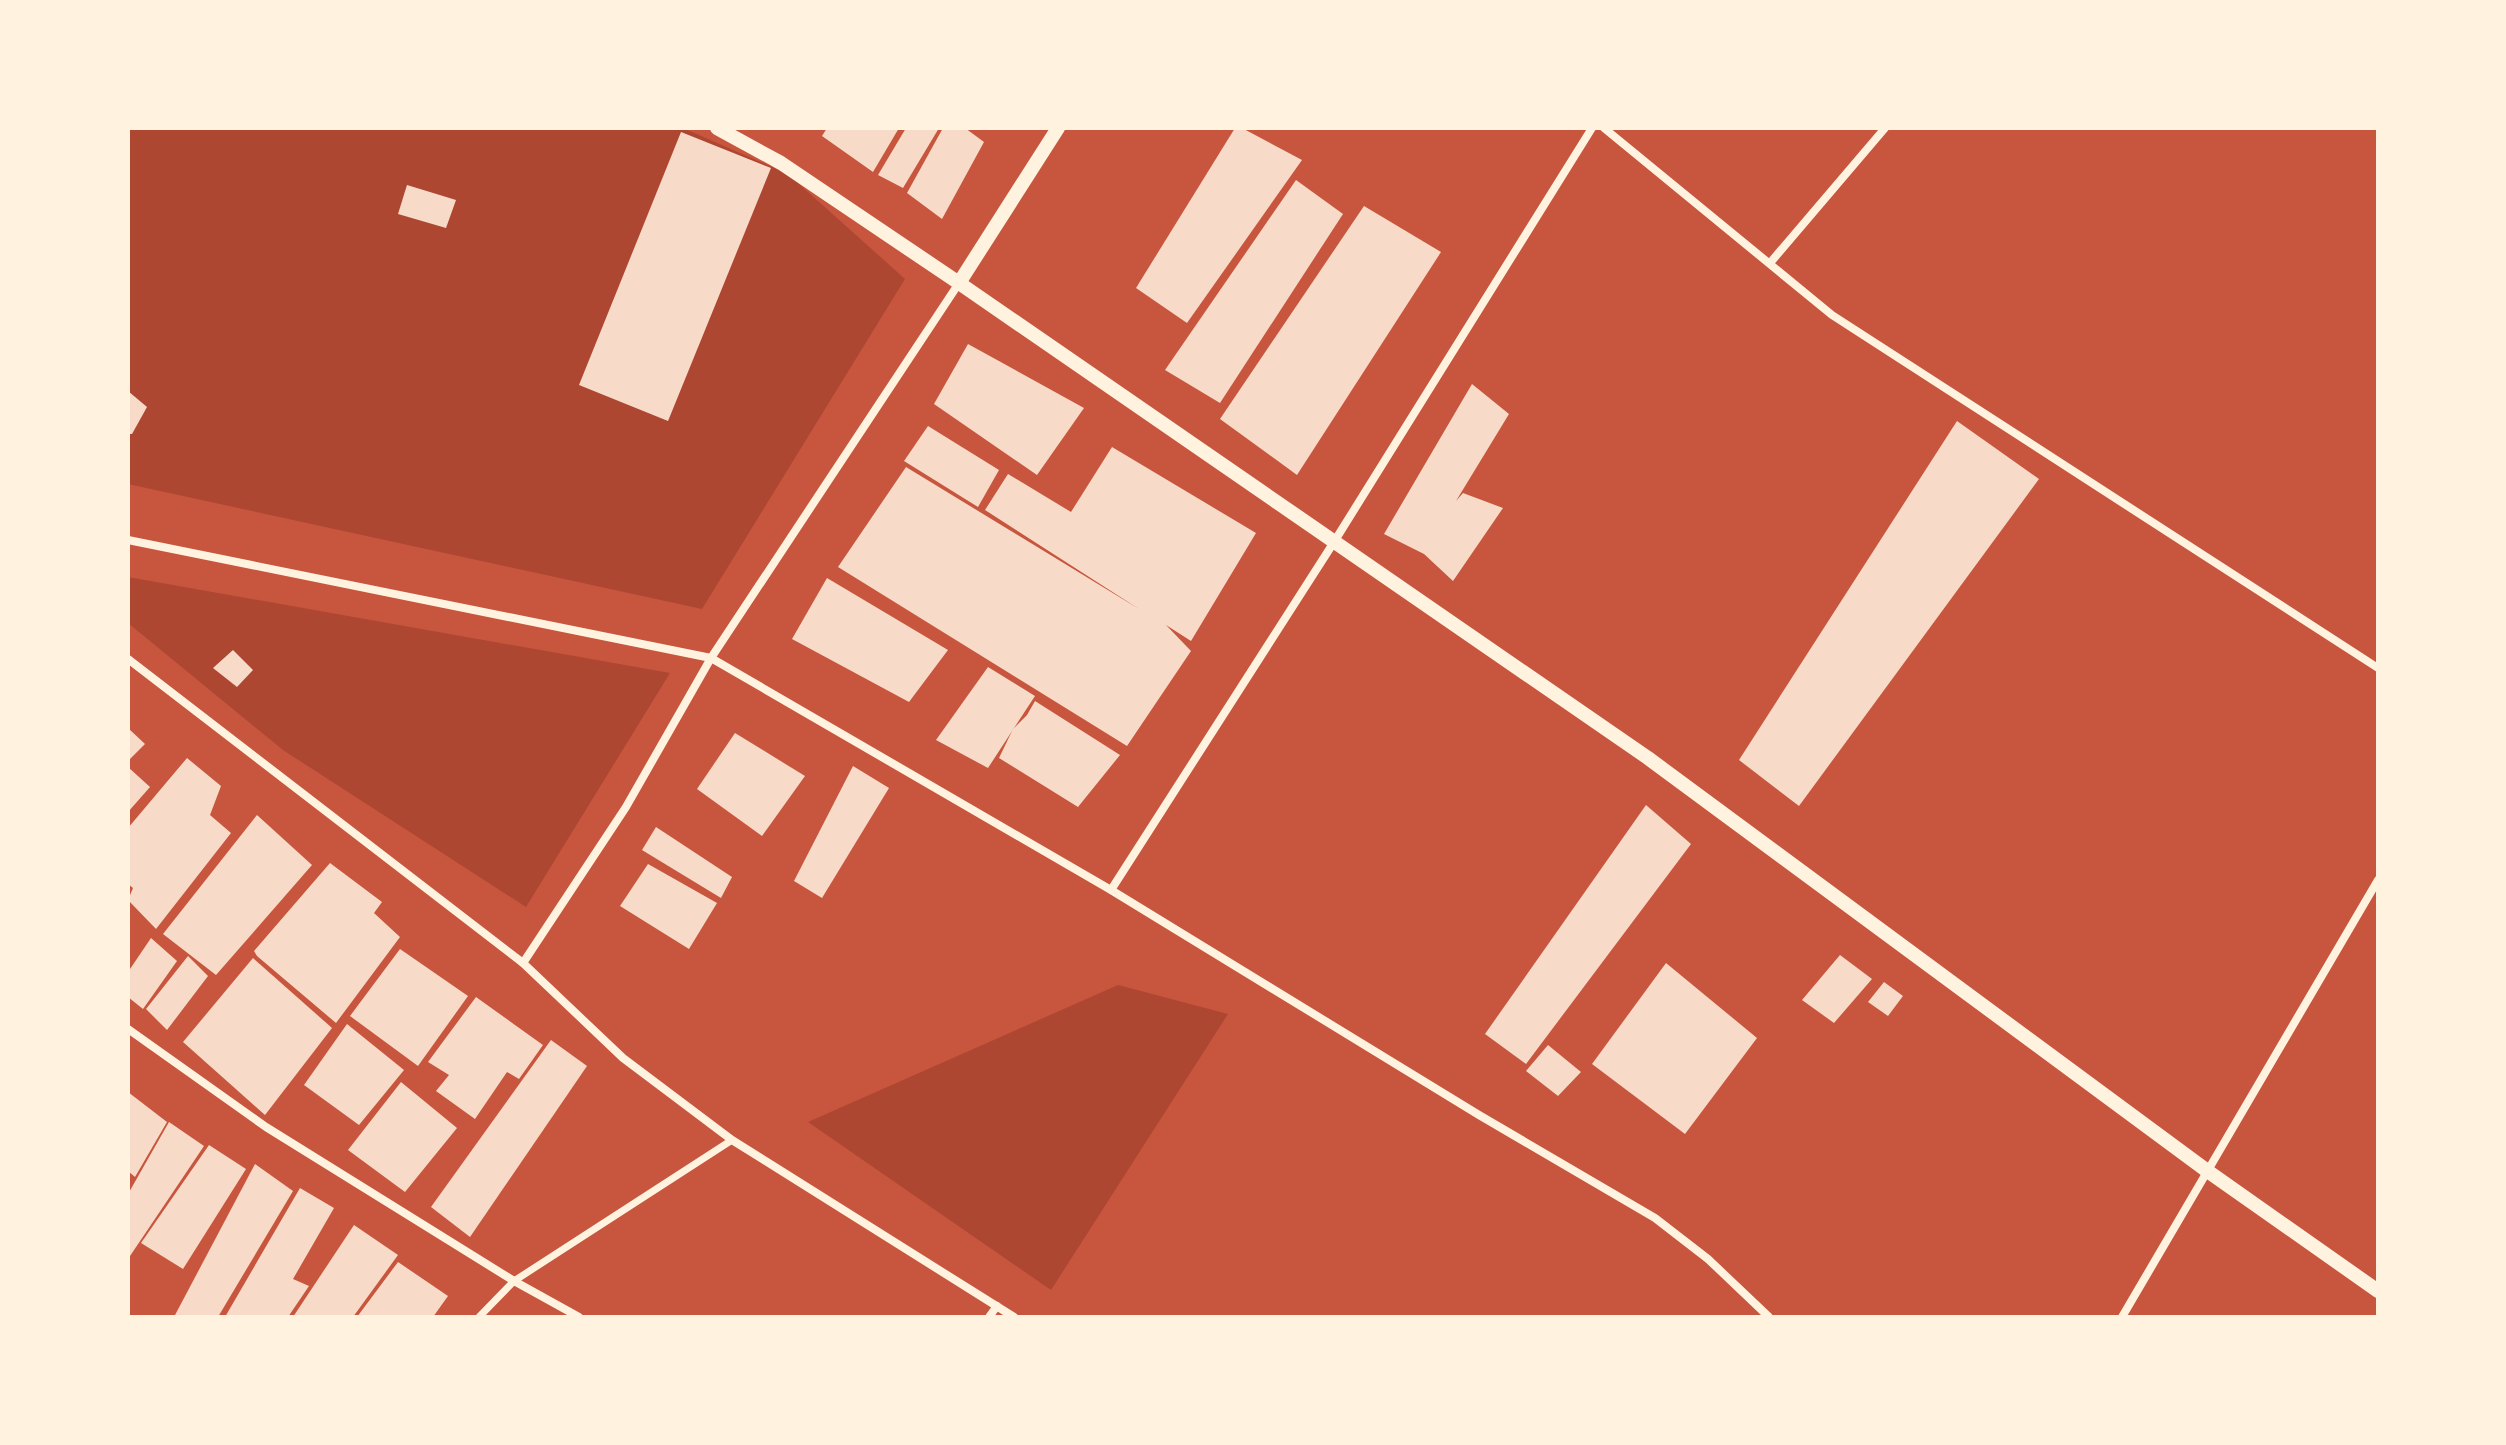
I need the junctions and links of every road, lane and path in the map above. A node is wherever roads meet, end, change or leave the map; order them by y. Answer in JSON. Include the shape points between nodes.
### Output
{"nodes":[{"id":1,"x":717,"y":128,"type":"edge"},
{"id":2,"x":1058,"y":128,"type":"edge"},
{"id":3,"x":1592,"y":128,"type":"edge"},
{"id":4,"x":1604,"y":128,"type":"edge"},
{"id":5,"x":1885,"y":128,"type":"edge"},
{"id":6,"x":1770,"y":263,"type":"junction"},
{"id":7,"x":959,"y":283,"type":"junction"},
{"id":8,"x":128,"y":540,"type":"edge"},
{"id":9,"x":1334,"y":542,"type":"junction"},
{"id":10,"x":711,"y":658,"type":"junction"},
{"id":11,"x":128,"y":659,"type":"edge"},
{"id":12,"x":2378,"y":668,"type":"edge"},
{"id":13,"x":2378,"y":880,"type":"edge"},
{"id":14,"x":1111,"y":890,"type":"junction"},
{"id":15,"x":523,"y":963,"type":"junction"},
{"id":16,"x":128,"y":1029,"type":"edge"},
{"id":17,"x":732,"y":1140,"type":"junction"},
{"id":18,"x":2206,"y":1170,"type":"junction"},
{"id":19,"x":514,"y":1281,"type":"junction"},
{"id":20,"x":2378,"y":1291,"type":"edge"},
{"id":21,"x":997,"y":1306,"type":"junction"},
{"id":22,"x":479,"y":1317,"type":"edge"},
{"id":23,"x":579,"y":1317,"type":"edge"},
{"id":24,"x":989,"y":1317,"type":"edge"},
{"id":25,"x":1014,"y":1317,"type":"edge"},
{"id":26,"x":1769,"y":1317,"type":"edge"},
{"id":27,"x":2122,"y":1317,"type":"edge"}],
"edges":[{"from":1,"to":7,"type":"street","via":[[781,163]]},
{"from":2,"to":7,"type":"street"},
{"from":3,"to":9,"type":"street"},
{"from":4,"to":6,"type":"street"},
{"from":5,"to":6,"type":"street"},
{"from":6,"to":12,"type":"street","via":[[1832,315]]},
{"from":7,"to":9,"type":"street"},
{"from":7,"to":10,"type":"street"},
{"from":8,"to":10,"type":"street"},
{"from":9,"to":14,"type":"street"},
{"from":9,"to":18,"type":"street","via":[[1648,758]]},
{"from":10,"to":14,"type":"street"},
{"from":10,"to":15,"type":"street","via":[[626,807]]},
{"from":11,"to":15,"type":"street"},
{"from":13,"to":18,"type":"street"},
{"from":14,"to":26,"type":"street","via":[[1655,1218]]},
{"from":15,"to":17,"type":"street","via":[[623,1058]]},
{"from":16,"to":19,"type":"street","via":[[266,1127]]},
{"from":17,"to":19,"type":"street"},
{"from":17,"to":21,"type":"street"},
{"from":18,"to":20,"type":"street"},
{"from":18,"to":27,"type":"street"},
{"from":19,"to":22,"type":"street"},
{"from":19,"to":23,"type":"street"},
{"from":21,"to":24,"type":"street"},
{"from":21,"to":25,"type":"street"}]}
